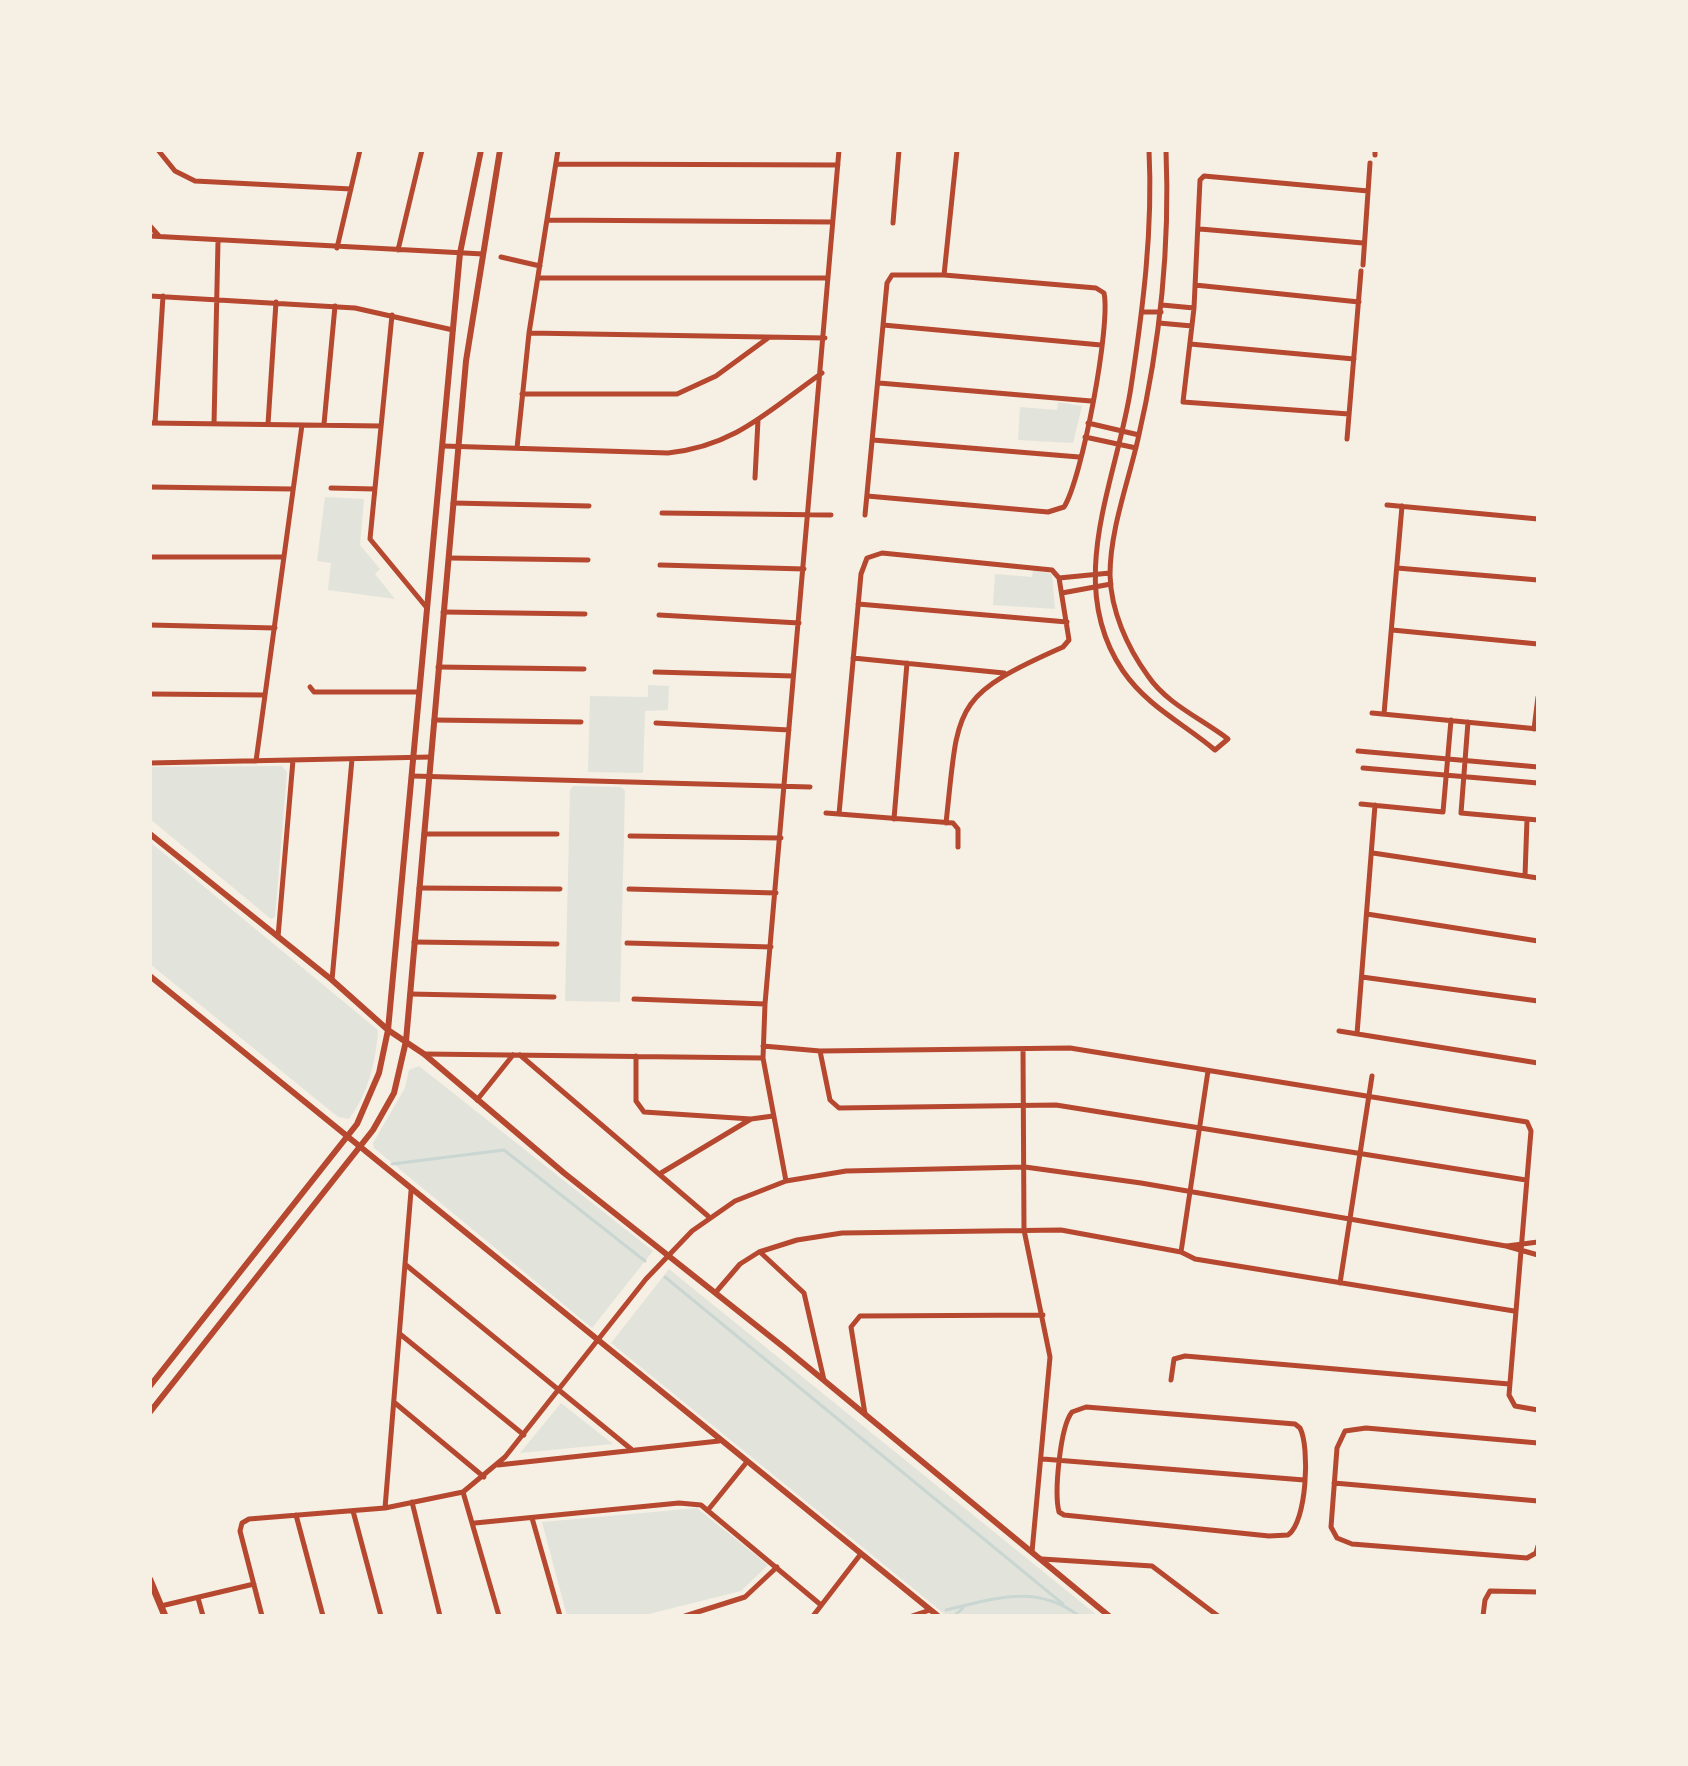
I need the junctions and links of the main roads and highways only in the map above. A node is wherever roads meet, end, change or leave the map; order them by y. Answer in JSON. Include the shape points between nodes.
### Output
{"nodes":[{"id":1,"x":150,"y":1580,"type":"edge"},
{"id":2,"x":165,"y":1616,"type":"edge"}],
"edges":[{"from":1,"to":2,"type":"main road"}]}
